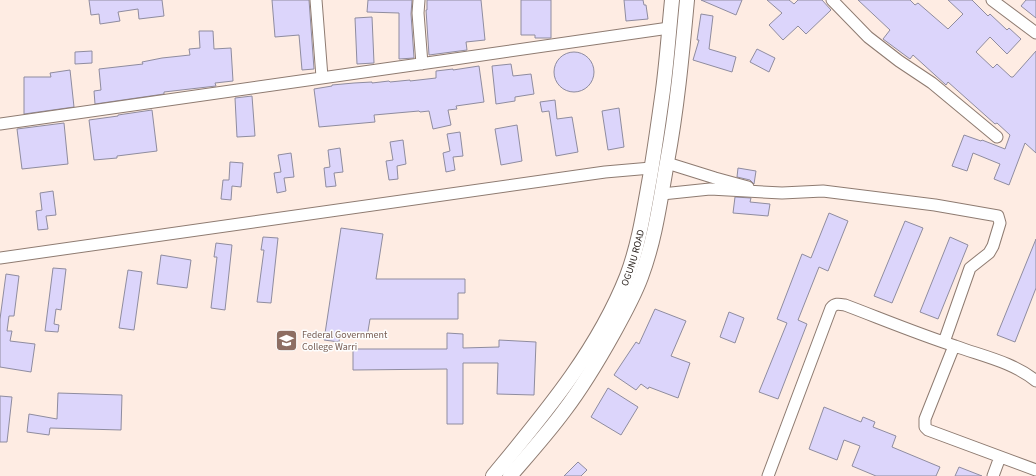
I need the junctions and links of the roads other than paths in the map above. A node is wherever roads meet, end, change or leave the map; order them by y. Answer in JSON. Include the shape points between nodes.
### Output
{"nodes":[{"id":1,"x":316,"y":0,"type":"edge"},
{"id":2,"x":419,"y":0,"type":"edge"},
{"id":3,"x":672,"y":0,"type":"edge"},
{"id":4,"x":687,"y":0,"type":"edge"},
{"id":5,"x":832,"y":0,"type":"edge"},
{"id":6,"x":992,"y":0,"type":"edge"},
{"id":7,"x":669,"y":28,"type":"junction"},
{"id":8,"x":1036,"y":33,"type":"edge"},
{"id":9,"x":422,"y":64,"type":"junction"},
{"id":10,"x":322,"y":78,"type":"junction"},
{"id":11,"x":0,"y":124,"type":"edge"},
{"id":12,"x":997,"y":137,"type":"dead end"},
{"id":13,"x":667,"y":163,"type":"junction"},
{"id":14,"x":651,"y":168,"type":"junction"},
{"id":15,"x":782,"y":193,"type":"junction"},
{"id":16,"x":662,"y":194,"type":"junction"},
{"id":17,"x":0,"y":258,"type":"edge"},
{"id":18,"x":949,"y":344,"type":"junction"},
{"id":19,"x":1036,"y":381,"type":"edge"},
{"id":20,"x":1000,"y":457,"type":"junction"},
{"id":21,"x":1036,"y":470,"type":"edge"},
{"id":22,"x":493,"y":476,"type":"edge"},
{"id":23,"x":510,"y":476,"type":"edge"},
{"id":24,"x":768,"y":476,"type":"edge"},
{"id":25,"x":992,"y":476,"type":"edge"}],
"edges":[{"from":1,"to":10,"type":"street"},
{"from":2,"to":9,"type":"street"},
{"from":3,"to":7,"type":"main road","name":"OGUNU ROAD"},
{"from":4,"to":13,"type":"main road","name":"OGUNU ROAD","via":[[679,90]]},
{"from":5,"to":12,"type":"street","via":[[868,37],[932,83]]},
{"from":6,"to":8,"type":"street"},
{"from":7,"to":9,"type":"street"},
{"from":7,"to":14,"type":"main road","name":"OGUNU ROAD","via":[[664,88]]},
{"from":9,"to":10,"type":"street"},
{"from":10,"to":11,"type":"street"},
{"from":13,"to":15,"type":"street","via":[[721,180]]},
{"from":13,"to":16,"type":"main road","name":"OGUNU ROAD"},
{"from":14,"to":17,"type":"street","via":[[598,173]]},
{"from":14,"to":22,"type":"main road","name":"OGUNU ROAD","via":[[637,245],[615,302],[585,356],[556,399]]},
{"from":15,"to":16,"type":"street","via":[[710,189]]},
{"from":15,"to":18,"type":"street","via":[[822,191],[935,205],[998,216],[1000,223],[993,246],[989,253],[970,268]]},
{"from":16,"to":23,"type":"main road","name":"OGUNU ROAD","via":[[641,278],[627,307],[590,373],[565,410]]},
{"from":18,"to":19,"type":"street","via":[[1013,366]]},
{"from":18,"to":20,"type":"street","via":[[925,419],[925,427]]},
{"from":18,"to":24,"type":"street","via":[[845,305],[834,305],[830,308]]},
{"from":20,"to":21,"type":"street"},
{"from":20,"to":25,"type":"street"}]}
